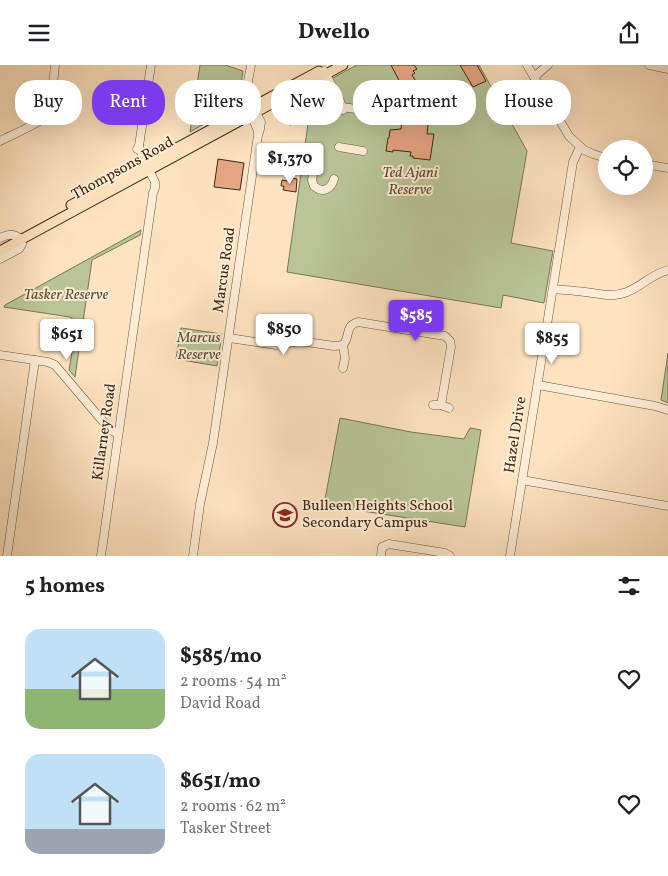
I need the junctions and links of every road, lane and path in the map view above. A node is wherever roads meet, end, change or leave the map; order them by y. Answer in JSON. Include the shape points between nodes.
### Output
{"nodes":[{"id":1,"x":56,"y":65,"type":"edge"},
{"id":2,"x":151,"y":65,"type":"edge"},
{"id":3,"x":251,"y":65,"type":"edge"},
{"id":4,"x":343,"y":65,"type":"edge"},
{"id":5,"x":547,"y":65,"type":"edge"},
{"id":6,"x":649,"y":65,"type":"edge"},
{"id":7,"x":668,"y":69,"type":"edge"},
{"id":8,"x":326,"y":70,"type":"edge"},
{"id":9,"x":531,"y":71,"type":"edge"},
{"id":10,"x":249,"y":80,"type":"edge"},
{"id":11,"x":261,"y":106,"type":"edge"},
{"id":12,"x":226,"y":125,"type":"edge"},
{"id":13,"x":256,"y":125,"type":"edge"},
{"id":14,"x":0,"y":141,"type":"edge"},
{"id":15,"x":339,"y":147,"type":"dead end"},
{"id":16,"x":582,"y":149,"type":"junction"},
{"id":17,"x":364,"y":151,"type":"dead end"},
{"id":18,"x":598,"y":155,"type":"edge"},
{"id":19,"x":653,"y":166,"type":"edge"},
{"id":20,"x":146,"y":168,"type":"junction"},
{"id":21,"x":668,"y":168,"type":"edge"},
{"id":22,"x":313,"y":175,"type":"dead end"},
{"id":23,"x":334,"y":179,"type":"dead end"},
{"id":24,"x":0,"y":238,"type":"edge"},
{"id":25,"x":18,"y":238,"type":"junction"},
{"id":26,"x":0,"y":245,"type":"edge"},
{"id":27,"x":0,"y":251,"type":"edge"},
{"id":28,"x":0,"y":259,"type":"edge"},
{"id":29,"x":668,"y":270,"type":"edge"},
{"id":30,"x":554,"y":286,"type":"junction"},
{"id":31,"x":228,"y":338,"type":"junction"},
{"id":32,"x":342,"y":345,"type":"junction"},
{"id":33,"x":0,"y":355,"type":"edge"},
{"id":34,"x":35,"y":360,"type":"junction"},
{"id":35,"x":344,"y":368,"type":"dead end"},
{"id":36,"x":538,"y":385,"type":"junction"},
{"id":37,"x":433,"y":405,"type":"dead end"},
{"id":38,"x":668,"y":410,"type":"edge"},
{"id":39,"x":103,"y":421,"type":"junction"},
{"id":40,"x":120,"y":423,"type":"junction"},
{"id":41,"x":118,"y":434,"type":"junction"},
{"id":42,"x":522,"y":480,"type":"junction"},
{"id":43,"x":668,"y":506,"type":"edge"},
{"id":44,"x":7,"y":556,"type":"edge"},
{"id":45,"x":101,"y":556,"type":"edge"},
{"id":46,"x":193,"y":556,"type":"edge"},
{"id":47,"x":381,"y":556,"type":"edge"},
{"id":48,"x":450,"y":556,"type":"edge"},
{"id":49,"x":510,"y":556,"type":"edge"}],
"edges":[{"from":1,"to":14,"type":"street","via":[[47,115]]},
{"from":2,"to":20,"type":"street","name":"Killarney Road","via":[[136,154]]},
{"from":3,"to":10,"type":"street","name":"Marcus Road"},
{"from":4,"to":8,"type":"main road","name":"Thompsons Road"},
{"from":5,"to":9,"type":"street"},
{"from":6,"to":7,"type":"street"},
{"from":8,"to":11,"type":"main road","name":"Thompsons Road"},
{"from":9,"to":16,"type":"street","via":[[566,131]]},
{"from":12,"to":20,"type":"main road","name":"Thompsons Road"},
{"from":13,"to":31,"type":"street","name":"Marcus Road","via":[[258,135]]},
{"from":15,"to":17,"type":"street"},
{"from":16,"to":18,"type":"street"},
{"from":16,"to":30,"type":"street","name":"Hazel Drive","via":[[572,171]]},
{"from":19,"to":21,"type":"street"},
{"from":20,"to":25,"type":"main road","name":"Thompsons Road"},
{"from":20,"to":40,"type":"street","name":"Killarney Road","via":[[155,188]]},
{"from":22,"to":23,"type":"street","via":[[314,186],[321,190],[330,188]]},
{"from":24,"to":25,"type":"street","name":"Thompsons Road","via":[[7,234]]},
{"from":25,"to":26,"type":"main road","name":"Thompsons Road"},
{"from":25,"to":27,"type":"main road","name":"Thompsons Road"},
{"from":25,"to":28,"type":"street","name":"Thompsons Road","via":[[22,244],[19,249]]},
{"from":29,"to":30,"type":"street","via":[[619,294],[604,295]]},
{"from":30,"to":36,"type":"street","name":"Hazel Drive"},
{"from":31,"to":32,"type":"street","via":[[272,345],[300,341]]},
{"from":31,"to":46,"type":"street","name":"Marcus Road","via":[[214,443],[200,504]]},
{"from":32,"to":35,"type":"street"},
{"from":32,"to":37,"type":"street","via":[[349,328],[358,322],[445,336],[451,347],[445,406]]},
{"from":33,"to":34,"type":"street"},
{"from":34,"to":39,"type":"street","via":[[55,365]]},
{"from":34,"to":44,"type":"street"},
{"from":36,"to":38,"type":"street"},
{"from":36,"to":42,"type":"street","name":"Hazel Drive"},
{"from":39,"to":40,"type":"street"},
{"from":39,"to":41,"type":"street"},
{"from":40,"to":41,"type":"street","name":"Killarney Road"},
{"from":41,"to":45,"type":"street","name":"Killarney Road"},
{"from":42,"to":43,"type":"street"},
{"from":42,"to":49,"type":"street","name":"Hazel Drive"},
{"from":47,"to":48,"type":"street","via":[[382,547],[389,544]]}]}
